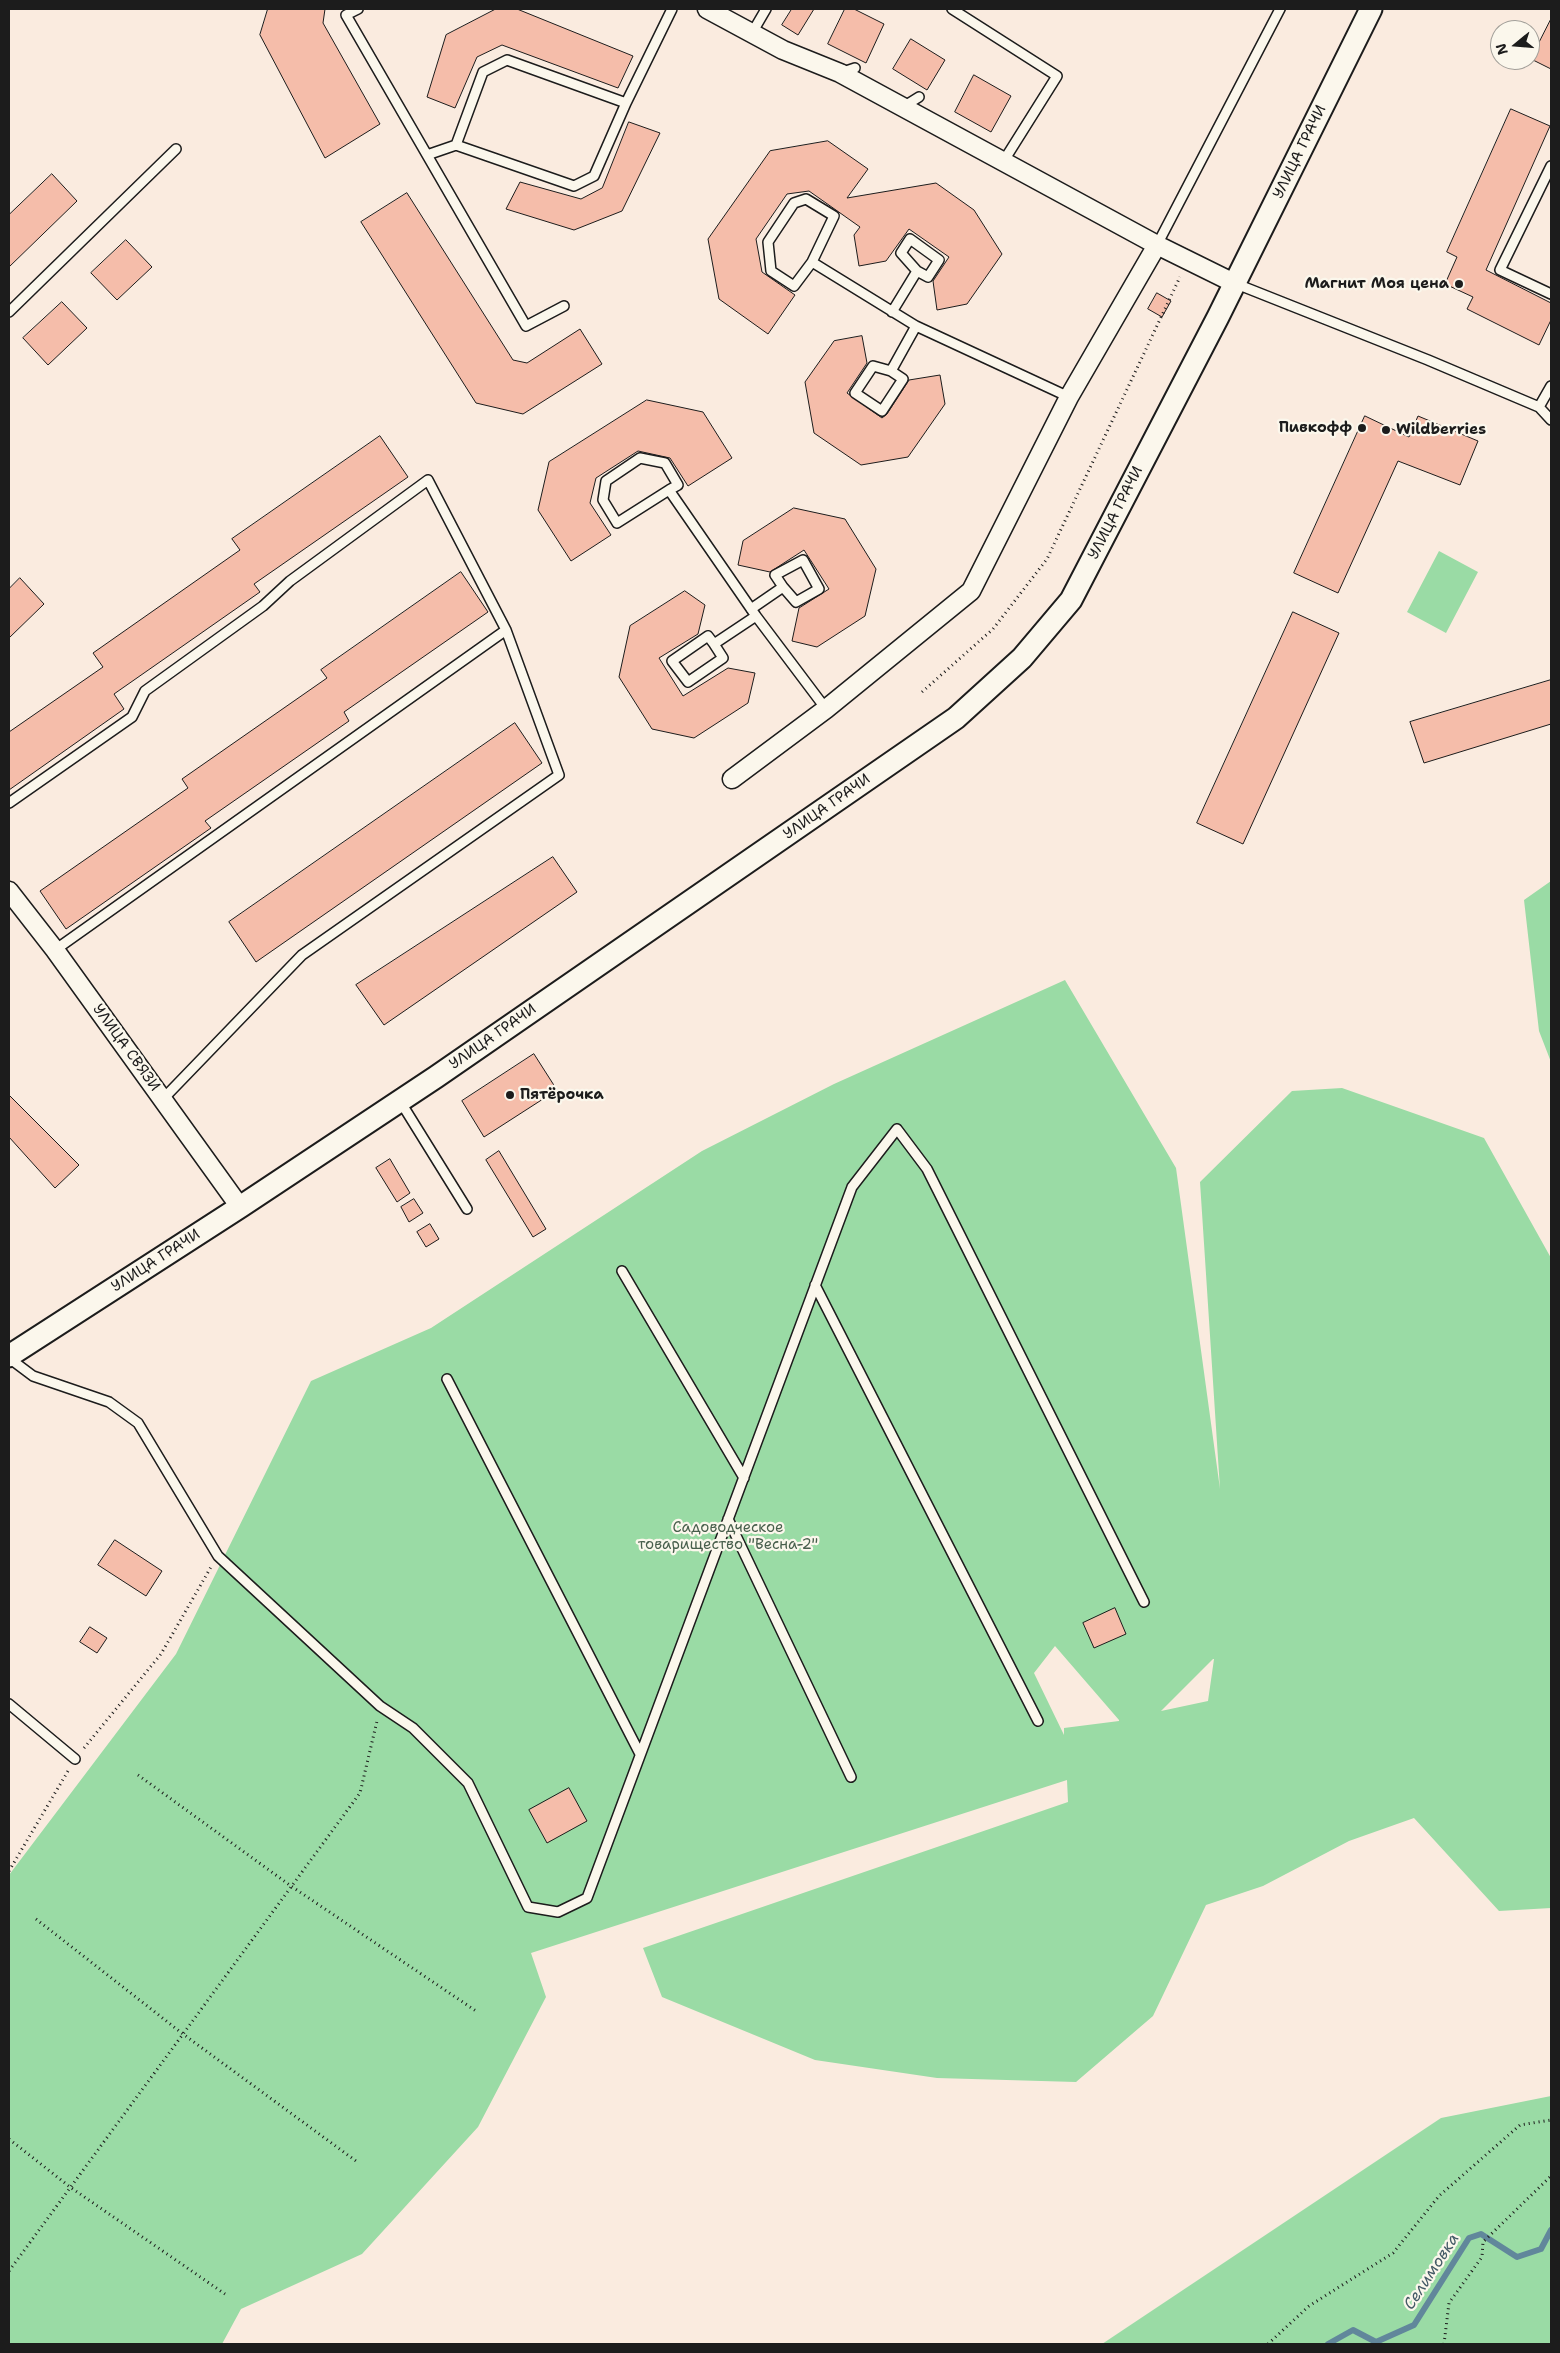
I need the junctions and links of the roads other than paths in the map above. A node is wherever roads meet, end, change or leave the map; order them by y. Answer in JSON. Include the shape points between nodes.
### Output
{"nodes":[{"id":1,"x":358,"y":9,"type":"edge"},
{"id":2,"x":672,"y":9,"type":"edge"},
{"id":3,"x":707,"y":9,"type":"edge"},
{"id":4,"x":766,"y":9,"type":"edge"},
{"id":5,"x":952,"y":9,"type":"edge"},
{"id":6,"x":1280,"y":9,"type":"edge"},
{"id":7,"x":1370,"y":9,"type":"edge"},
{"id":8,"x":752,"y":33,"type":"junction"},
{"id":9,"x":919,"y":97,"type":"dead end"},
{"id":10,"x":626,"y":103,"type":"junction"},
{"id":11,"x":903,"y":107,"type":"junction"},
{"id":12,"x":456,"y":145,"type":"junction"},
{"id":13,"x":176,"y":149,"type":"dead end"},
{"id":14,"x":427,"y":154,"type":"junction"},
{"id":15,"x":1003,"y":162,"type":"junction"},
{"id":16,"x":1551,"y":166,"type":"edge"},
{"id":17,"x":1158,"y":245,"type":"junction"},
{"id":18,"x":812,"y":262,"type":"junction"},
{"id":19,"x":917,"y":271,"type":"dead end"},
{"id":20,"x":1234,"y":283,"type":"junction"},
{"id":21,"x":1551,"y":294,"type":"edge"},
{"id":22,"x":564,"y":306,"type":"dead end"},
{"id":23,"x":9,"y":312,"type":"edge"},
{"id":24,"x":892,"y":312,"type":"junction"},
{"id":25,"x":916,"y":326,"type":"junction"},
{"id":26,"x":891,"y":371,"type":"junction"},
{"id":27,"x":1551,"y":386,"type":"edge"},
{"id":28,"x":1069,"y":397,"type":"junction"},
{"id":29,"x":1539,"y":407,"type":"junction"},
{"id":30,"x":1551,"y":420,"type":"edge"},
{"id":31,"x":669,"y":490,"type":"junction"},
{"id":32,"x":783,"y":587,"type":"junction"},
{"id":33,"x":753,"y":612,"type":"junction"},
{"id":34,"x":506,"y":630,"type":"junction"},
{"id":35,"x":714,"y":644,"type":"junction"},
{"id":36,"x":826,"y":709,"type":"junction"},
{"id":37,"x":732,"y":779,"type":"dead end"},
{"id":38,"x":9,"y":803,"type":"edge"},
{"id":39,"x":9,"y":892,"type":"edge"},
{"id":40,"x":55,"y":950,"type":"junction"},
{"id":41,"x":163,"y":1100,"type":"junction"},
{"id":42,"x":400,"y":1100,"type":"junction"},
{"id":43,"x":240,"y":1207,"type":"junction"},
{"id":44,"x":468,"y":1209,"type":"dead end"},
{"id":45,"x":622,"y":1271,"type":"dead end"},
{"id":46,"x":815,"y":1285,"type":"junction"},
{"id":47,"x":9,"y":1357,"type":"edge"},
{"id":48,"x":447,"y":1379,"type":"dead end"},
{"id":49,"x":744,"y":1478,"type":"junction"},
{"id":50,"x":728,"y":1519,"type":"junction"},
{"id":51,"x":1144,"y":1602,"type":"dead end"},
{"id":52,"x":9,"y":1704,"type":"edge"},
{"id":53,"x":1038,"y":1721,"type":"dead end"},
{"id":54,"x":640,"y":1754,"type":"junction"},
{"id":55,"x":75,"y":1759,"type":"road end"},
{"id":56,"x":851,"y":1777,"type":"dead end"}],
"edges":[{"from":1,"to":14,"type":"lane","via":[[346,15]]},
{"from":2,"to":10,"type":"lane"},
{"from":3,"to":8,"type":"street"},
{"from":4,"to":8,"type":"lane"},
{"from":5,"to":15,"type":"lane","via":[[1057,76]]},
{"from":6,"to":17,"type":"lane"},
{"from":7,"to":20,"type":"street","name":"УЛИЦА ГРАЧИ"},
{"from":8,"to":11,"type":"street","via":[[847,70]]},
{"from":9,"to":11,"type":"lane"},
{"from":10,"to":12,"type":"lane","via":[[594,176],[574,186]]},
{"from":10,"to":12,"type":"lane","via":[[507,60],[483,72]]},
{"from":11,"to":15,"type":"street","via":[[976,141]]},
{"from":12,"to":14,"type":"lane"},
{"from":13,"to":23,"type":"lane"},
{"from":14,"to":22,"type":"lane","via":[[526,326]]},
{"from":15,"to":17,"type":"street"},
{"from":16,"to":21,"type":"lane","via":[[1500,270]]},
{"from":17,"to":20,"type":"street"},
{"from":17,"to":28,"type":"street"},
{"from":18,"to":18,"type":"lane","via":[[834,216],[806,199],[794,203],[768,242],[771,270],[794,286]]},
{"from":18,"to":24,"type":"lane"},
{"from":19,"to":24,"type":"lane"},
{"from":20,"to":29,"type":"lane"},
{"from":20,"to":42,"type":"street","name":"УЛИЦА ГРАЧИ","via":[[1071,600],[1022,658],[956,718]]},
{"from":24,"to":25,"type":"lane"},
{"from":25,"to":26,"type":"lane"},
{"from":25,"to":28,"type":"lane"},
{"from":26,"to":26,"type":"lane","via":[[903,379],[882,411],[855,393],[873,366]]},
{"from":27,"to":29,"type":"lane"},
{"from":28,"to":36,"type":"street","via":[[971,590]]},
{"from":29,"to":30,"type":"lane"},
{"from":31,"to":31,"type":"lane","via":[[678,485],[665,463],[640,458],[606,480],[603,500],[617,523]]},
{"from":31,"to":33,"type":"lane"},
{"from":32,"to":32,"type":"lane","via":[[796,602],[819,589],[803,560],[775,575]]},
{"from":32,"to":33,"type":"lane"},
{"from":33,"to":35,"type":"lane"},
{"from":33,"to":36,"type":"lane"},
{"from":34,"to":38,"type":"lane","via":[[428,480],[146,691],[132,717]]},
{"from":34,"to":40,"type":"lane"},
{"from":34,"to":41,"type":"lane","via":[[559,775],[302,955]]},
{"from":35,"to":35,"type":"lane","via":[[723,658],[688,682],[672,661],[708,636]]},
{"from":36,"to":37,"type":"street"},
{"from":39,"to":40,"type":"street","name":"УЛИЦА СВЯЗИ"},
{"from":40,"to":41,"type":"street","name":"УЛИЦА СВЯЗИ"},
{"from":41,"to":43,"type":"street","name":"УЛИЦА СВЯЗИ"},
{"from":42,"to":43,"type":"street","name":"УЛИЦА ГРАЧИ"},
{"from":42,"to":44,"type":"lane"},
{"from":43,"to":47,"type":"street","name":"УЛИЦА ГРАЧИ"},
{"from":45,"to":49,"type":"lane"},
{"from":46,"to":49,"type":"lane"},
{"from":46,"to":51,"type":"lane","via":[[852,1187],[897,1128],[926,1168]]},
{"from":46,"to":53,"type":"lane"},
{"from":47,"to":54,"type":"lane","via":[[33,1376],[109,1402],[138,1423],[218,1556],[380,1706],[413,1728],[468,1783],[528,1907],[558,1912],[587,1898]]},
{"from":48,"to":54,"type":"lane"},
{"from":49,"to":50,"type":"lane"},
{"from":50,"to":54,"type":"lane"},
{"from":50,"to":56,"type":"lane"},
{"from":52,"to":55,"type":"lane"}]}
